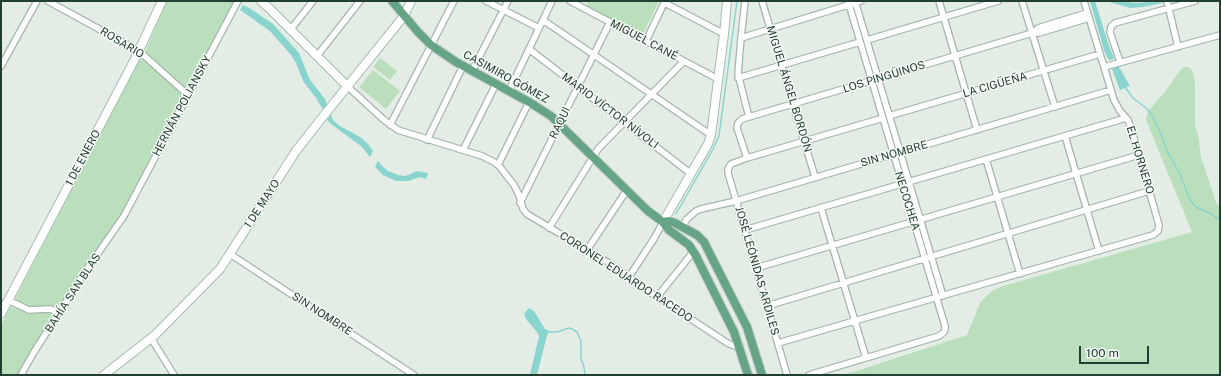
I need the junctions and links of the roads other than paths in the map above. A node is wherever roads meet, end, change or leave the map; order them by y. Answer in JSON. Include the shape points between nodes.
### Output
{"nodes":[{"id":1,"x":37,"y":1,"type":"edge"},
{"id":2,"x":48,"y":1,"type":"edge"},
{"id":3,"x":162,"y":1,"type":"edge"},
{"id":4,"x":238,"y":1,"type":"edge"},
{"id":5,"x":313,"y":1,"type":"edge"},
{"id":6,"x":360,"y":1,"type":"edge"},
{"id":7,"x":392,"y":1,"type":"edge"},
{"id":8,"x":411,"y":1,"type":"edge"},
{"id":9,"x":454,"y":1,"type":"edge"},
{"id":10,"x":486,"y":1,"type":"edge"},
{"id":11,"x":508,"y":1,"type":"edge"},
{"id":12,"x":552,"y":1,"type":"edge"},
{"id":13,"x":570,"y":1,"type":"edge"},
{"id":14,"x":727,"y":1,"type":"edge"},
{"id":15,"x":745,"y":1,"type":"edge"},
{"id":16,"x":762,"y":1,"type":"edge"},
{"id":17,"x":939,"y":1,"type":"edge"},
{"id":18,"x":998,"y":1,"type":"edge"},
{"id":19,"x":1022,"y":1,"type":"edge"},
{"id":20,"x":1084,"y":1,"type":"edge"},
{"id":21,"x":1167,"y":1,"type":"edge"},
{"id":22,"x":1195,"y":1,"type":"edge"},
{"id":23,"x":264,"y":2,"type":"edge"},
{"id":24,"x":665,"y":2,"type":"edge"},
{"id":25,"x":857,"y":2,"type":"edge"},
{"id":26,"x":580,"y":3,"type":"edge"},
{"id":27,"x":848,"y":3,"type":"edge"},
{"id":28,"x":1169,"y":8,"type":"junction"},
{"id":29,"x":503,"y":10,"type":"junction"},
{"id":30,"x":1088,"y":15,"type":"junction"},
{"id":31,"x":404,"y":16,"type":"junction"},
{"id":32,"x":944,"y":17,"type":"junction"},
{"id":33,"x":543,"y":20,"type":"junction"},
{"id":34,"x":610,"y":22,"type":"junction"},
{"id":35,"x":539,"y":28,"type":"junction"},
{"id":36,"x":291,"y":29,"type":"junction"},
{"id":37,"x":770,"y":29,"type":"junction"},
{"id":38,"x":1032,"y":33,"type":"junction"},
{"id":39,"x":724,"y":34,"type":"junction"},
{"id":40,"x":1220,"y":35,"type":"edge"},
{"id":41,"x":741,"y":38,"type":"junction"},
{"id":42,"x":867,"y":40,"type":"junction"},
{"id":43,"x":646,"y":41,"type":"junction"},
{"id":44,"x":860,"y":42,"type":"junction"},
{"id":45,"x":431,"y":45,"type":"junction"},
{"id":46,"x":1178,"y":47,"type":"junction"},
{"id":47,"x":529,"y":49,"type":"junction"},
{"id":48,"x":139,"y":51,"type":"junction"},
{"id":49,"x":594,"y":54,"type":"junction"},
{"id":50,"x":1100,"y":54,"type":"junction"},
{"id":51,"x":317,"y":56,"type":"junction"},
{"id":52,"x":955,"y":56,"type":"junction"},
{"id":53,"x":684,"y":61,"type":"junction"},
{"id":54,"x":1120,"y":62,"type":"junction"},
{"id":55,"x":1,"y":66,"type":"edge"},
{"id":56,"x":463,"y":66,"type":"junction"},
{"id":57,"x":781,"y":66,"type":"junction"},
{"id":58,"x":1104,"y":67,"type":"junction"},
{"id":59,"x":472,"y":71,"type":"junction"},
{"id":60,"x":1044,"y":71,"type":"junction"},
{"id":61,"x":738,"y":78,"type":"junction"},
{"id":62,"x":878,"y":78,"type":"junction"},
{"id":63,"x":718,"y":79,"type":"junction"},
{"id":64,"x":871,"y":80,"type":"junction"},
{"id":65,"x":496,"y":84,"type":"junction"},
{"id":66,"x":347,"y":86,"type":"junction"},
{"id":67,"x":578,"y":87,"type":"junction"},
{"id":68,"x":1111,"y":90,"type":"junction"},
{"id":69,"x":509,"y":91,"type":"junction"},
{"id":70,"x":652,"y":94,"type":"junction"},
{"id":71,"x":966,"y":94,"type":"junction"},
{"id":72,"x":188,"y":95,"type":"junction"},
{"id":73,"x":529,"y":102,"type":"junction"},
{"id":74,"x":793,"y":104,"type":"junction"},
{"id":75,"x":1055,"y":107,"type":"junction"},
{"id":76,"x":890,"y":116,"type":"junction"},
{"id":77,"x":749,"y":117,"type":"junction"},
{"id":78,"x":883,"y":118,"type":"junction"},
{"id":79,"x":1126,"y":118,"type":"junction"},
{"id":80,"x":624,"y":122,"type":"junction"},
{"id":81,"x":560,"y":124,"type":"junction"},
{"id":82,"x":390,"y":125,"type":"junction"},
{"id":83,"x":977,"y":130,"type":"junction"},
{"id":84,"x":711,"y":134,"type":"junction"},
{"id":85,"x":1065,"y":136,"type":"junction"},
{"id":86,"x":427,"y":140,"type":"junction"},
{"id":87,"x":804,"y":142,"type":"junction"},
{"id":88,"x":463,"y":150,"type":"junction"},
{"id":89,"x":900,"y":152,"type":"junction"},
{"id":90,"x":893,"y":154,"type":"junction"},
{"id":91,"x":1139,"y":155,"type":"junction"},
{"id":92,"x":592,"y":156,"type":"junction"},
{"id":93,"x":747,"y":158,"type":"junction"},
{"id":94,"x":986,"y":159,"type":"junction"},
{"id":95,"x":498,"y":165,"type":"junction"},
{"id":96,"x":690,"y":173,"type":"junction"},
{"id":97,"x":1076,"y":174,"type":"junction"},
{"id":98,"x":815,"y":177,"type":"junction"},
{"id":99,"x":909,"y":182,"type":"junction"},
{"id":100,"x":902,"y":184,"type":"junction"},
{"id":101,"x":626,"y":190,"type":"junction"},
{"id":102,"x":1149,"y":191,"type":"junction"},
{"id":103,"x":998,"y":197,"type":"junction"},
{"id":104,"x":736,"y":200,"type":"junction"},
{"id":105,"x":520,"y":203,"type":"junction"},
{"id":106,"x":822,"y":208,"type":"junction"},
{"id":107,"x":1087,"y":210,"type":"junction"},
{"id":108,"x":127,"y":212,"type":"joint"},
{"id":109,"x":920,"y":220,"type":"junction"},
{"id":110,"x":663,"y":222,"type":"junction"},
{"id":111,"x":914,"y":222,"type":"junction"},
{"id":112,"x":682,"y":227,"type":"junction"},
{"id":113,"x":549,"y":228,"type":"junction"},
{"id":114,"x":745,"y":230,"type":"junction"},
{"id":115,"x":1008,"y":233,"type":"junction"},
{"id":116,"x":833,"y":245,"type":"junction"},
{"id":117,"x":587,"y":250,"type":"junction"},
{"id":118,"x":1099,"y":251,"type":"junction"},
{"id":119,"x":694,"y":252,"type":"junction"},
{"id":120,"x":230,"y":254,"type":"junction"},
{"id":121,"x":931,"y":256,"type":"junction"},
{"id":122,"x":925,"y":258,"type":"junction"},
{"id":123,"x":756,"y":268,"type":"junction"},
{"id":124,"x":1020,"y":274,"type":"junction"},
{"id":125,"x":629,"y":277,"type":"junction"},
{"id":126,"x":844,"y":283,"type":"junction"},
{"id":127,"x":943,"y":296,"type":"junction"},
{"id":128,"x":657,"y":297,"type":"junction"},
{"id":129,"x":936,"y":298,"type":"junction"},
{"id":130,"x":8,"y":300,"type":"junction"},
{"id":131,"x":767,"y":306,"type":"junction"},
{"id":132,"x":60,"y":312,"type":"junction"},
{"id":133,"x":1,"y":314,"type":"edge"},
{"id":134,"x":855,"y":321,"type":"junction"},
{"id":135,"x":151,"y":338,"type":"junction"},
{"id":136,"x":752,"y":341,"type":"junction"},
{"id":137,"x":778,"y":343,"type":"junction"},
{"id":138,"x":740,"y":346,"type":"junction"},
{"id":139,"x":866,"y":358,"type":"junction"},
{"id":140,"x":21,"y":375,"type":"edge"},
{"id":141,"x":104,"y":375,"type":"edge"},
{"id":142,"x":174,"y":375,"type":"edge"},
{"id":143,"x":414,"y":375,"type":"edge"},
{"id":144,"x":748,"y":375,"type":"edge"},
{"id":145,"x":762,"y":375,"type":"edge"},
{"id":146,"x":788,"y":375,"type":"edge"},
{"id":147,"x":809,"y":375,"type":"edge"}],
"edges":[{"from":1,"to":55,"type":"street"},
{"from":2,"to":48,"type":"street","name":"ROSARIO"},
{"from":3,"to":48,"type":"street","name":"1 DE ENERO"},
{"from":4,"to":72,"type":"street","name":"HERNÁN POLIANSKY"},
{"from":5,"to":36,"type":"street"},
{"from":6,"to":51,"type":"street"},
{"from":7,"to":31,"type":"main road","name":"CASIMIRO GÓMEZ"},
{"from":8,"to":31,"type":"street","name":"1 DE MAYO"},
{"from":9,"to":45,"type":"street"},
{"from":10,"to":29,"type":"street"},
{"from":11,"to":29,"type":"street"},
{"from":12,"to":33,"type":"street"},
{"from":13,"to":26,"type":"street","name":"MIGUEL CANÉ"},
{"from":14,"to":39,"type":"street"},
{"from":15,"to":41,"type":"street"},
{"from":16,"to":37,"type":"street","name":"MIGUEL ÁNGEL BORDÓN"},
{"from":17,"to":32,"type":"street"},
{"from":18,"to":32,"type":"street"},
{"from":19,"to":38,"type":"street"},
{"from":20,"to":30,"type":"street","name":"EL HORNERO"},
{"from":21,"to":28,"type":"street"},
{"from":22,"to":28,"type":"street"},
{"from":23,"to":36,"type":"street","name":"CORONEL EDUARDO RACEDO"},
{"from":24,"to":39,"type":"street"},
{"from":24,"to":43,"type":"street"},
{"from":25,"to":27,"type":"street"},
{"from":25,"to":42,"type":"street","name":"NECOCHEA"},
{"from":26,"to":34,"type":"street","name":"MIGUEL CANÉ"},
{"from":27,"to":37,"type":"street"},
{"from":27,"to":44,"type":"street","name":"NECOCHEA"},
{"from":28,"to":46,"type":"street"},
{"from":28,"to":54,"type":"street","via":[[1117,22],[1111,27],[1110,35]]},
{"from":29,"to":35,"type":"street"},
{"from":29,"to":59,"type":"street"},
{"from":30,"to":38,"type":"street","name":"LOS PINGÜINOS","via":[[1038,28]]},
{"from":30,"to":50,"type":"street","name":"EL HORNERO"},
{"from":31,"to":45,"type":"main road","name":"CASIMIRO GÓMEZ"},
{"from":31,"to":66,"type":"street","name":"1 DE MAYO"},
{"from":32,"to":42,"type":"street"},
{"from":32,"to":52,"type":"street"},
{"from":33,"to":35,"type":"street"},
{"from":33,"to":49,"type":"street"},
{"from":34,"to":43,"type":"street","name":"MIGUEL CANÉ"},
{"from":34,"to":49,"type":"street","name":"RAQUI"},
{"from":35,"to":47,"type":"street"},
{"from":36,"to":51,"type":"street","name":"CORONEL EDUARDO RACEDO"},
{"from":37,"to":41,"type":"street"},
{"from":37,"to":57,"type":"street","name":"MIGUEL ÁNGEL BORDÓN"},
{"from":38,"to":52,"type":"street","name":"LOS PINGÜINOS"},
{"from":38,"to":60,"type":"street"},
{"from":39,"to":63,"type":"street"},
{"from":40,"to":46,"type":"street"},
{"from":41,"to":61,"type":"street"},
{"from":42,"to":62,"type":"street","name":"NECOCHEA"},
{"from":43,"to":53,"type":"street","name":"MIGUEL CANÉ"},
{"from":44,"to":57,"type":"street"},
{"from":44,"to":64,"type":"street","name":"NECOCHEA"},
{"from":45,"to":56,"type":"main road","name":"CASIMIRO GÓMEZ"},
{"from":45,"to":82,"type":"street"},
{"from":46,"to":54,"type":"street"},
{"from":47,"to":67,"type":"street","name":"MARIO VÍCTOR NÍVOLI"},
{"from":47,"to":69,"type":"street"},
{"from":48,"to":72,"type":"street","name":"ROSARIO"},
{"from":48,"to":130,"type":"street","name":"1 DE ENERO"},
{"from":49,"to":67,"type":"street","name":"RAQUI"},
{"from":49,"to":70,"type":"street"},
{"from":50,"to":58,"type":"street","name":"EL HORNERO"},
{"from":50,"to":60,"type":"street","name":"LA CIGÜEÑA"},
{"from":51,"to":66,"type":"street","name":"CORONEL EDUARDO RACEDO"},
{"from":52,"to":62,"type":"street","name":"LOS PINGÜINOS"},
{"from":52,"to":71,"type":"street"},
{"from":53,"to":63,"type":"street","name":"MIGUEL CANÉ"},
{"from":53,"to":70,"type":"street"},
{"from":54,"to":58,"type":"street"},
{"from":56,"to":59,"type":"main road","name":"CASIMIRO GÓMEZ"},
{"from":56,"to":86,"type":"street"},
{"from":57,"to":61,"type":"street"},
{"from":57,"to":74,"type":"street","name":"MIGUEL ÁNGEL BORDÓN"},
{"from":58,"to":68,"type":"street","name":"EL HORNERO"},
{"from":59,"to":65,"type":"main road","name":"CASIMIRO GÓMEZ"},
{"from":60,"to":71,"type":"street","name":"LA CIGÜEÑA"},
{"from":60,"to":75,"type":"street"},
{"from":61,"to":77,"type":"street"},
{"from":62,"to":64,"type":"street","name":"LOS PINGÜINOS"},
{"from":62,"to":76,"type":"street","name":"NECOCHEA"},
{"from":63,"to":84,"type":"street"},
{"from":64,"to":74,"type":"street","name":"LOS PINGÜINOS"},
{"from":64,"to":78,"type":"street","name":"NECOCHEA"},
{"from":65,"to":69,"type":"main road","name":"CASIMIRO GÓMEZ"},
{"from":65,"to":88,"type":"street"},
{"from":66,"to":82,"type":"street","name":"CORONEL EDUARDO RACEDO"},
{"from":66,"to":120,"type":"street","name":"1 DE MAYO","via":[[296,151]]},
{"from":67,"to":80,"type":"street","name":"MARIO VÍCTOR NÍVOLI"},
{"from":67,"to":81,"type":"street","name":"RAQUI"},
{"from":68,"to":75,"type":"street","name":"SIN NOMBRE"},
{"from":68,"to":79,"type":"street","name":"EL HORNERO","via":[[1117,106]]},
{"from":69,"to":73,"type":"main road","name":"CASIMIRO GÓMEZ"},
{"from":70,"to":80,"type":"street"},
{"from":70,"to":84,"type":"street"},
{"from":71,"to":76,"type":"street","name":"LA CIGÜEÑA"},
{"from":71,"to":83,"type":"street"},
{"from":72,"to":108,"type":"street","name":"HERNÁN POLIANSKY"},
{"from":73,"to":81,"type":"main road","name":"CASIMIRO GÓMEZ"},
{"from":73,"to":95,"type":"street"},
{"from":74,"to":77,"type":"street","name":"LOS PINGÜINOS"},
{"from":74,"to":87,"type":"street","name":"MIGUEL ÁNGEL BORDÓN"},
{"from":75,"to":83,"type":"street","name":"SIN NOMBRE"},
{"from":76,"to":89,"type":"street","name":"NECOCHEA"},
{"from":77,"to":93,"type":"street","name":"LOS PINGÜINOS","via":[[738,123]]},
{"from":78,"to":87,"type":"street"},
{"from":78,"to":90,"type":"street","name":"NECOCHEA"},
{"from":79,"to":85,"type":"street"},
{"from":79,"to":91,"type":"street","name":"EL HORNERO"},
{"from":80,"to":92,"type":"street"},
{"from":80,"to":96,"type":"street","name":"MARIO VÍCTOR NÍVOLI"},
{"from":81,"to":92,"type":"main road","name":"CASIMIRO GÓMEZ"},
{"from":81,"to":105,"type":"street","name":"RAQUI"},
{"from":82,"to":86,"type":"street","name":"CORONEL EDUARDO RACEDO"},
{"from":83,"to":89,"type":"street","name":"SIN NOMBRE"},
{"from":84,"to":96,"type":"street","via":[[708,144]]},
{"from":85,"to":94,"type":"street"},
{"from":85,"to":97,"type":"street"},
{"from":86,"to":88,"type":"street","name":"CORONEL EDUARDO RACEDO"},
{"from":87,"to":93,"type":"street"},
{"from":87,"to":98,"type":"street","name":"MIGUEL ÁNGEL BORDÓN"},
{"from":88,"to":95,"type":"street","name":"CORONEL EDUARDO RACEDO"},
{"from":89,"to":90,"type":"street","name":"SIN NOMBRE"},
{"from":89,"to":99,"type":"street","name":"NECOCHEA"},
{"from":90,"to":98,"type":"street","name":"SIN NOMBRE"},
{"from":90,"to":100,"type":"street","name":"NECOCHEA"},
{"from":91,"to":97,"type":"street"},
{"from":91,"to":102,"type":"street","name":"EL HORNERO"},
{"from":92,"to":101,"type":"main road","name":"CASIMIRO GÓMEZ"},
{"from":92,"to":113,"type":"street"},
{"from":93,"to":104,"type":"street","name":"JOSÉ LEÓNIDAS ARDILES","via":[[729,166],[728,173]]},
{"from":94,"to":99,"type":"street"},
{"from":94,"to":103,"type":"street"},
{"from":95,"to":105,"type":"street","name":"CORONEL EDUARDO RACEDO","via":[[514,184]]},
{"from":96,"to":110,"type":"street"},
{"from":97,"to":103,"type":"street"},
{"from":97,"to":107,"type":"street"},
{"from":98,"to":104,"type":"street","name":"SIN NOMBRE"},
{"from":99,"to":100,"type":"street"},
{"from":99,"to":109,"type":"street","name":"NECOCHEA"},
{"from":100,"to":106,"type":"street"},
{"from":100,"to":111,"type":"street","name":"NECOCHEA"},
{"from":101,"to":110,"type":"main road","name":"CASIMIRO GÓMEZ"},
{"from":101,"to":117,"type":"street"},
{"from":102,"to":107,"type":"street"},
{"from":102,"to":118,"type":"street","name":"EL HORNERO","via":[[1159,225],[1158,231],[1153,235]]},
{"from":103,"to":109,"type":"street"},
{"from":103,"to":115,"type":"street"},
{"from":104,"to":112,"type":"street","name":"SIN NOMBRE","via":[[696,211],[687,218]]},
{"from":104,"to":114,"type":"street","name":"JOSÉ LEÓNIDAS ARDILES"},
{"from":105,"to":113,"type":"street","name":"CORONEL EDUARDO RACEDO","via":[[527,214]]},
{"from":106,"to":114,"type":"street"},
{"from":106,"to":116,"type":"street"},
{"from":107,"to":115,"type":"street"},
{"from":107,"to":118,"type":"street"},
{"from":108,"to":132,"type":"street","name":"BAHÍA SAN BLAS"},
{"from":109,"to":111,"type":"street"},
{"from":109,"to":121,"type":"street","name":"NECOCHEA"},
{"from":110,"to":112,"type":"main road","name":"CASIMIRO GÓMEZ","via":[[672,222]]},
{"from":110,"to":119,"type":"main road","name":"CASIMIRO GÓMEZ"},
{"from":110,"to":125,"type":"street"},
{"from":111,"to":116,"type":"street"},
{"from":111,"to":122,"type":"street","name":"NECOCHEA"},
{"from":112,"to":136,"type":"main road","name":"CASIMIRO GÓMEZ","via":[[704,242]]},
{"from":113,"to":117,"type":"street","name":"CORONEL EDUARDO RACEDO"},
{"from":114,"to":123,"type":"street","name":"JOSÉ LEÓNIDAS ARDILES"},
{"from":115,"to":121,"type":"street"},
{"from":115,"to":124,"type":"street"},
{"from":116,"to":123,"type":"street"},
{"from":116,"to":126,"type":"street"},
{"from":117,"to":125,"type":"street","name":"CORONEL EDUARDO RACEDO"},
{"from":118,"to":124,"type":"street"},
{"from":119,"to":128,"type":"street"},
{"from":119,"to":138,"type":"main road","name":"CASIMIRO GÓMEZ"},
{"from":120,"to":135,"type":"street","name":"1 DE MAYO","via":[[216,274]]},
{"from":120,"to":143,"type":"street","name":"SIN NOMBRE"},
{"from":121,"to":122,"type":"street"},
{"from":121,"to":127,"type":"street","name":"NECOCHEA"},
{"from":122,"to":126,"type":"street"},
{"from":122,"to":129,"type":"street","name":"NECOCHEA"},
{"from":123,"to":131,"type":"street","name":"JOSÉ LEÓNIDAS ARDILES"},
{"from":124,"to":127,"type":"street"},
{"from":125,"to":128,"type":"street","name":"CORONEL EDUARDO RACEDO"},
{"from":126,"to":131,"type":"street"},
{"from":126,"to":134,"type":"street"},
{"from":127,"to":129,"type":"street"},
{"from":128,"to":138,"type":"street","name":"CORONEL EDUARDO RACEDO","via":[[729,344]]},
{"from":129,"to":134,"type":"street"},
{"from":129,"to":139,"type":"street","name":"NECOCHEA","via":[[945,326],[944,332],[939,336]]},
{"from":130,"to":132,"type":"street","via":[[29,310],[50,309]]},
{"from":130,"to":133,"type":"street","name":"1 DE ENERO"},
{"from":131,"to":137,"type":"street","name":"JOSÉ LEÓNIDAS ARDILES"},
{"from":132,"to":140,"type":"street","name":"BAHÍA SAN BLAS"},
{"from":134,"to":137,"type":"street"},
{"from":134,"to":139,"type":"street"},
{"from":135,"to":141,"type":"street","name":"1 DE MAYO"},
{"from":135,"to":142,"type":"street"},
{"from":136,"to":138,"type":"main road"},
{"from":136,"to":145,"type":"main road","name":"CASIMIRO GÓMEZ"},
{"from":137,"to":146,"type":"street","name":"JOSÉ LEÓNIDAS ARDILES"},
{"from":138,"to":144,"type":"main road","name":"CASIMIRO GÓMEZ"},
{"from":139,"to":147,"type":"street"}]}
